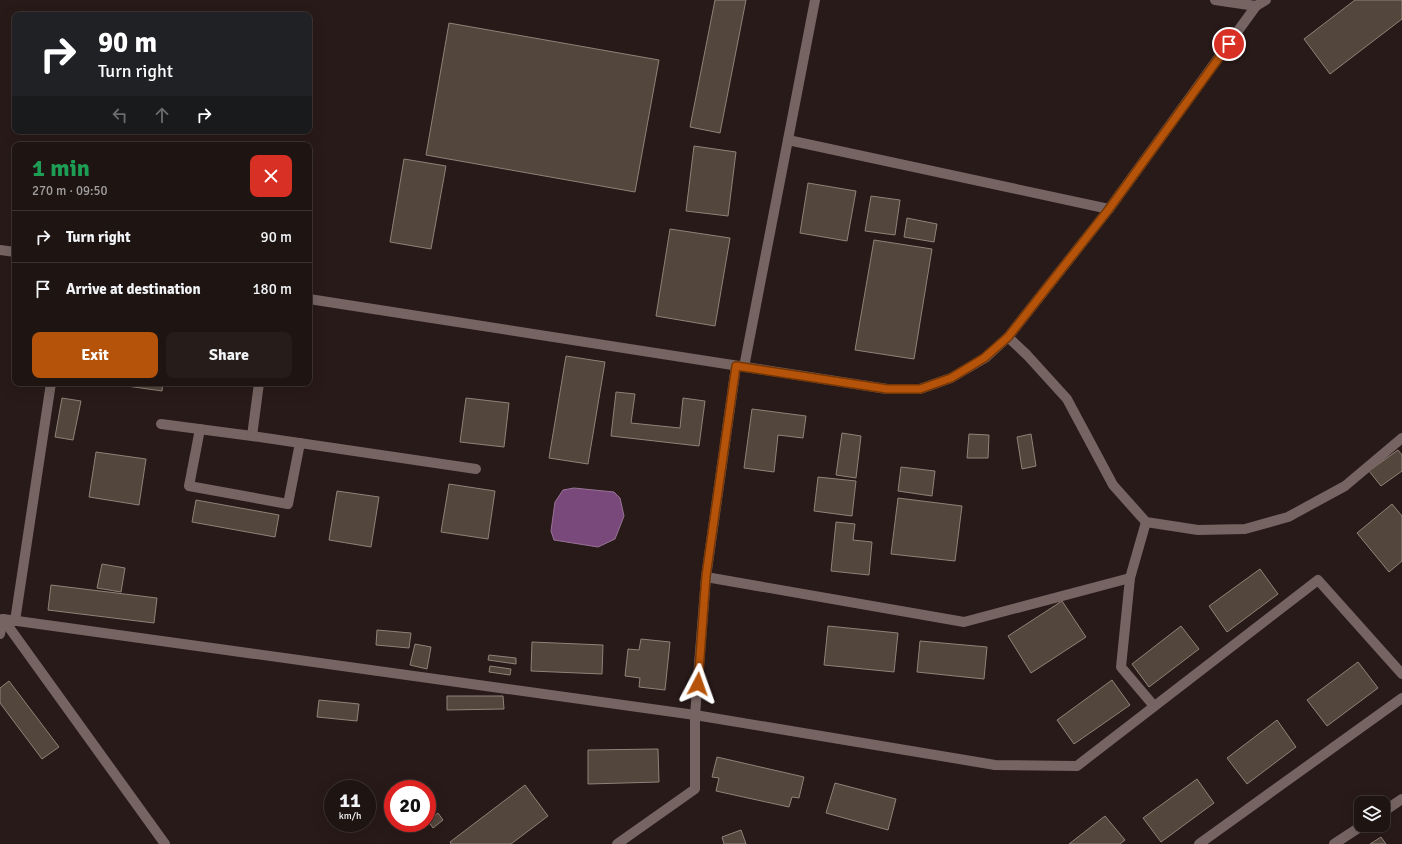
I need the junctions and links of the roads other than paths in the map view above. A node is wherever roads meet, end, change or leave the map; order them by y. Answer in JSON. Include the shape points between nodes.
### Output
{"nodes":[{"id":1,"x":815,"y":0,"type":"edge"},
{"id":2,"x":1215,"y":0,"type":"edge"},
{"id":3,"x":1266,"y":0,"type":"edge"},
{"id":4,"x":1256,"y":6,"type":"junction"},
{"id":5,"x":788,"y":140,"type":"junction"},
{"id":6,"x":1109,"y":209,"type":"junction"},
{"id":7,"x":0,"y":250,"type":"edge"},
{"id":8,"x":12,"y":252,"type":"edge"},
{"id":9,"x":312,"y":299,"type":"edge"},
{"id":10,"x":1008,"y":337,"type":"junction"},
{"id":11,"x":740,"y":367,"type":"junction"},
{"id":12,"x":52,"y":386,"type":"edge"},
{"id":13,"x":259,"y":386,"type":"edge"},
{"id":14,"x":161,"y":424,"type":"dead end"},
{"id":15,"x":200,"y":429,"type":"junction"},
{"id":16,"x":252,"y":436,"type":"junction"},
{"id":17,"x":1402,"y":438,"type":"edge"},
{"id":18,"x":300,"y":443,"type":"junction"},
{"id":19,"x":476,"y":469,"type":"dead end"},
{"id":20,"x":1146,"y":522,"type":"junction"},
{"id":21,"x":706,"y":576,"type":"junction"},
{"id":22,"x":1130,"y":578,"type":"junction"},
{"id":23,"x":4,"y":619,"type":"junction"},
{"id":24,"x":15,"y":621,"type":"junction"},
{"id":25,"x":0,"y":634,"type":"edge"},
{"id":26,"x":1402,"y":674,"type":"edge"},
{"id":27,"x":1402,"y":698,"type":"edge"},
{"id":28,"x":1154,"y":706,"type":"junction"},
{"id":29,"x":695,"y":715,"type":"junction"},
{"id":30,"x":1402,"y":799,"type":"edge"},
{"id":31,"x":1390,"y":807,"type":"edge"},
{"id":32,"x":1354,"y":831,"type":"edge"},
{"id":33,"x":165,"y":844,"type":"edge"},
{"id":34,"x":617,"y":844,"type":"edge"},
{"id":35,"x":1199,"y":844,"type":"edge"},
{"id":36,"x":1334,"y":844,"type":"edge"}],
"edges":[{"from":1,"to":5,"type":"street"},
{"from":2,"to":4,"type":"street"},
{"from":3,"to":4,"type":"street"},
{"from":4,"to":6,"type":"street"},
{"from":5,"to":6,"type":"street"},
{"from":5,"to":11,"type":"street"},
{"from":6,"to":10,"type":"street"},
{"from":7,"to":8,"type":"street"},
{"from":9,"to":11,"type":"street"},
{"from":10,"to":11,"type":"street","via":[[984,358],[958,374],[920,389],[887,389]]},
{"from":10,"to":20,"type":"street","via":[[1067,399],[1112,485]]},
{"from":11,"to":21,"type":"street"},
{"from":12,"to":24,"type":"street"},
{"from":13,"to":16,"type":"street"},
{"from":14,"to":15,"type":"street"},
{"from":15,"to":16,"type":"street"},
{"from":15,"to":18,"type":"street","via":[[189,486],[288,504]]},
{"from":16,"to":18,"type":"street"},
{"from":17,"to":20,"type":"street","via":[[1345,486],[1288,517],[1245,529],[1198,530]]},
{"from":18,"to":19,"type":"street"},
{"from":20,"to":22,"type":"street"},
{"from":21,"to":22,"type":"street","via":[[964,622]]},
{"from":21,"to":29,"type":"street"},
{"from":22,"to":28,"type":"street","via":[[1121,667]]},
{"from":23,"to":24,"type":"street"},
{"from":23,"to":25,"type":"street"},
{"from":23,"to":33,"type":"street"},
{"from":24,"to":29,"type":"street"},
{"from":26,"to":28,"type":"street","via":[[1318,580]]},
{"from":27,"to":35,"type":"street"},
{"from":28,"to":29,"type":"street","via":[[1077,766],[995,766]]},
{"from":29,"to":34,"type":"street","via":[[695,788]]},
{"from":30,"to":31,"type":"street"},
{"from":32,"to":36,"type":"street"}]}
